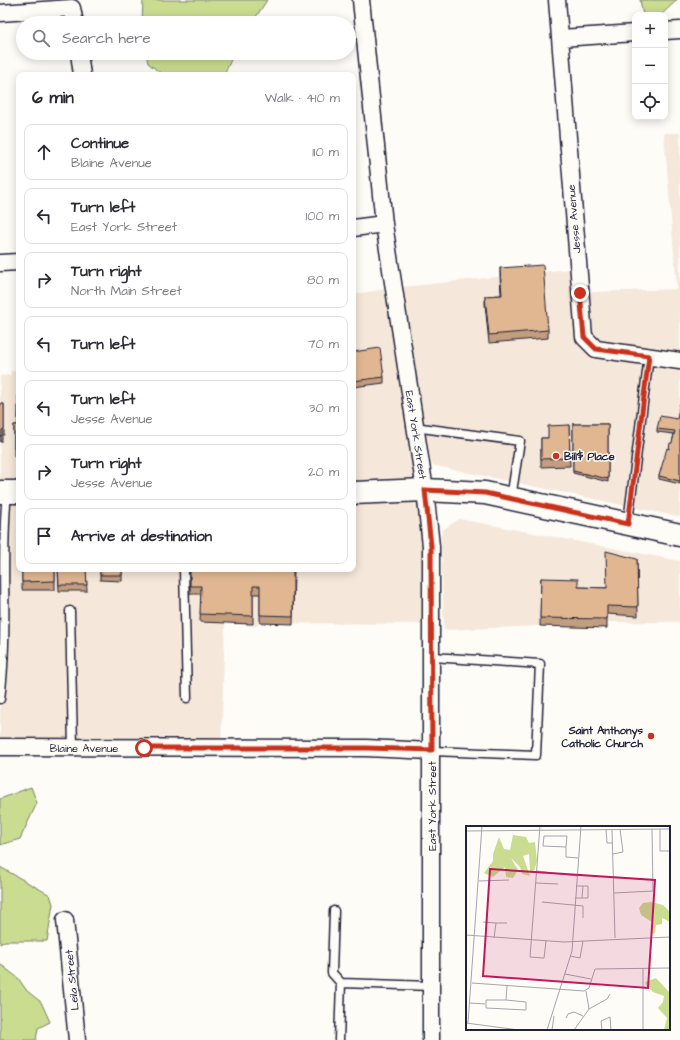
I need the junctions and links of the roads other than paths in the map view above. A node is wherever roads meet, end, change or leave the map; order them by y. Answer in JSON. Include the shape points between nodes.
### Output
{"nodes":[{"id":1,"x":361,"y":0,"type":"edge"},
{"id":2,"x":557,"y":0,"type":"edge"},
{"id":3,"x":0,"y":12,"type":"edge"},
{"id":4,"x":74,"y":15,"type":"edge"},
{"id":5,"x":680,"y":30,"type":"edge"},
{"id":6,"x":668,"y":31,"type":"edge"},
{"id":7,"x":632,"y":33,"type":"edge"},
{"id":8,"x":561,"y":38,"type":"junction"},
{"id":9,"x":80,"y":60,"type":"edge"},
{"id":10,"x":82,"y":72,"type":"edge"},
{"id":11,"x":384,"y":224,"type":"junction"},
{"id":12,"x":356,"y":228,"type":"edge"},
{"id":13,"x":16,"y":262,"type":"edge"},
{"id":14,"x":0,"y":263,"type":"edge"},
{"id":15,"x":649,"y":356,"type":"junction"},
{"id":16,"x":680,"y":361,"type":"edge"},
{"id":17,"x":414,"y":427,"type":"junction"},
{"id":18,"x":425,"y":490,"type":"junction"},
{"id":19,"x":9,"y":492,"type":"edge"},
{"id":20,"x":356,"y":493,"type":"edge"},
{"id":21,"x":511,"y":499,"type":"junction"},
{"id":22,"x":628,"y":524,"type":"junction"},
{"id":23,"x":680,"y":535,"type":"edge"},
{"id":24,"x":184,"y":572,"type":"edge"},
{"id":25,"x":70,"y":611,"type":"dead end"},
{"id":26,"x":432,"y":657,"type":"junction"},
{"id":27,"x":187,"y":698,"type":"dead end"},
{"id":28,"x":0,"y":699,"type":"edge"},
{"id":29,"x":0,"y":747,"type":"edge"},
{"id":30,"x":73,"y":748,"type":"junction"},
{"id":31,"x":432,"y":750,"type":"junction"},
{"id":32,"x":334,"y":910,"type":"dead end"},
{"id":33,"x":65,"y":920,"type":"dead end"},
{"id":34,"x":341,"y":983,"type":"junction"},
{"id":35,"x":432,"y":986,"type":"junction"},
{"id":36,"x":77,"y":1040,"type":"edge"},
{"id":37,"x":339,"y":1040,"type":"edge"},
{"id":38,"x":431,"y":1040,"type":"edge"}],
"edges":[{"from":1,"to":11,"type":"street","name":"East York Street"},
{"from":2,"to":8,"type":"street","name":"Jesse Avenue"},
{"from":3,"to":4,"type":"street"},
{"from":5,"to":6,"type":"street"},
{"from":7,"to":8,"type":"street"},
{"from":8,"to":15,"type":"street","name":"Jesse Avenue","via":[[584,337],[596,349]]},
{"from":9,"to":10,"type":"street"},
{"from":11,"to":12,"type":"street"},
{"from":11,"to":17,"type":"street","name":"East York Street"},
{"from":13,"to":14,"type":"street"},
{"from":15,"to":16,"type":"street","name":"Jesse Avenue"},
{"from":15,"to":22,"type":"lane"},
{"from":17,"to":18,"type":"street","name":"East York Street"},
{"from":17,"to":21,"type":"lane","via":[[520,441]]},
{"from":18,"to":20,"type":"main road"},
{"from":18,"to":21,"type":"main road","via":[[485,493]]},
{"from":18,"to":26,"type":"street","name":"East York Street","via":[[431,546]]},
{"from":19,"to":28,"type":"lane","via":[[3,525],[5,637]]},
{"from":21,"to":22,"type":"main road"},
{"from":22,"to":23,"type":"main road"},
{"from":24,"to":27,"type":"lane"},
{"from":25,"to":30,"type":"lane"},
{"from":26,"to":31,"type":"street","name":"East York Street"},
{"from":26,"to":31,"type":"lane","via":[[540,664],[536,755]]},
{"from":29,"to":30,"type":"street","name":"Blaine Avenue"},
{"from":30,"to":31,"type":"street","name":"Blaine Avenue"},
{"from":31,"to":35,"type":"street","name":"East York Street"},
{"from":32,"to":34,"type":"lane","via":[[332,973]]},
{"from":33,"to":36,"type":"street","name":"Leila Street"},
{"from":34,"to":35,"type":"lane"},
{"from":34,"to":37,"type":"lane"},
{"from":35,"to":38,"type":"street","name":"East York Street"}]}
